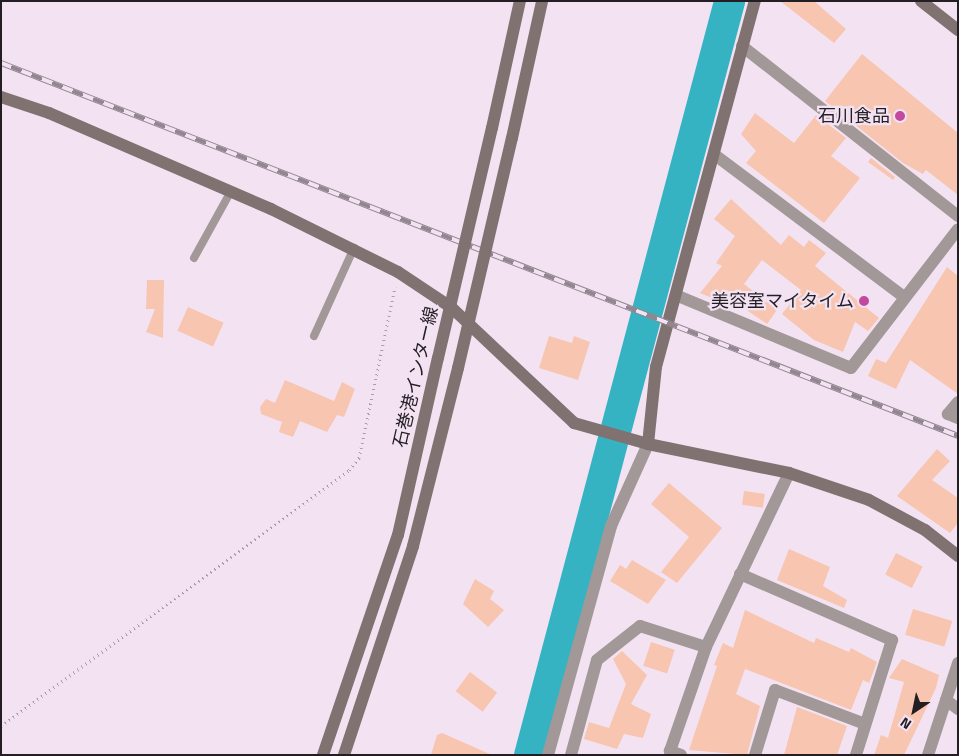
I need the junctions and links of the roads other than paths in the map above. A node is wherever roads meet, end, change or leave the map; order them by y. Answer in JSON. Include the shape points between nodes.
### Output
{"nodes":[{"id":1,"x":520,"y":1,"type":"edge"},
{"id":2,"x":542,"y":1,"type":"edge"},
{"id":3,"x":755,"y":1,"type":"edge"},
{"id":4,"x":921,"y":1,"type":"edge"},
{"id":5,"x":958,"y":30,"type":"edge"},
{"id":6,"x":742,"y":46,"type":"junction"},
{"id":7,"x":1,"y":97,"type":"edge"},
{"id":8,"x":716,"y":155,"type":"junction"},
{"id":9,"x":231,"y":191,"type":"junction"},
{"id":10,"x":958,"y":216,"type":"edge"},
{"id":11,"x":958,"y":229,"type":"edge"},
{"id":12,"x":354,"y":248,"type":"junction"},
{"id":13,"x":194,"y":258,"type":"dead end"},
{"id":14,"x":678,"y":296,"type":"junction"},
{"id":15,"x":904,"y":297,"type":"junction"},
{"id":16,"x":314,"y":336,"type":"dead end"},
{"id":17,"x":958,"y":402,"type":"edge"},
{"id":18,"x":958,"y":418,"type":"edge"},
{"id":19,"x":648,"y":444,"type":"junction"},
{"id":20,"x":789,"y":473,"type":"junction"},
{"id":21,"x":958,"y":556,"type":"edge"},
{"id":22,"x":740,"y":574,"type":"junction"},
{"id":23,"x":706,"y":647,"type":"junction"},
{"id":24,"x":958,"y":663,"type":"edge"},
{"id":25,"x":946,"y":700,"type":"junction"},
{"id":26,"x":958,"y":709,"type":"edge"},
{"id":27,"x":865,"y":724,"type":"junction"},
{"id":28,"x":323,"y":755,"type":"edge"},
{"id":29,"x":344,"y":755,"type":"edge"},
{"id":30,"x":548,"y":755,"type":"edge"},
{"id":31,"x":571,"y":755,"type":"edge"},
{"id":32,"x":681,"y":755,"type":"edge"},
{"id":33,"x":755,"y":755,"type":"edge"},
{"id":34,"x":856,"y":755,"type":"edge"},
{"id":35,"x":928,"y":755,"type":"edge"}],
"edges":[{"from":1,"to":28,"type":"street","name":"石巻港インター線","bridge":true,"via":[[398,535]]},
{"from":2,"to":29,"type":"street","bridge":true,"via":[[458,368],[413,546]]},
{"from":3,"to":6,"type":"street"},
{"from":4,"to":5,"type":"street"},
{"from":6,"to":8,"type":"street"},
{"from":6,"to":10,"type":"street"},
{"from":7,"to":9,"type":"street","via":[[49,113]]},
{"from":8,"to":14,"type":"street"},
{"from":8,"to":15,"type":"street"},
{"from":9,"to":12,"type":"street"},
{"from":9,"to":13,"type":"lane"},
{"from":11,"to":15,"type":"street"},
{"from":12,"to":16,"type":"lane"},
{"from":12,"to":19,"type":"street","via":[[398,272],[452,308],[548,402],[589,428]]},
{"from":14,"to":15,"type":"street","via":[[851,368]]},
{"from":14,"to":19,"type":"street","via":[[656,367]]},
{"from":17,"to":18,"type":"street","via":[[948,414]]},
{"from":19,"to":20,"type":"street"},
{"from":19,"to":30,"type":"street","via":[[611,526]]},
{"from":20,"to":21,"type":"street","via":[[868,500],[925,530]]},
{"from":20,"to":22,"type":"street"},
{"from":22,"to":23,"type":"street"},
{"from":22,"to":27,"type":"street","via":[[892,640]]},
{"from":23,"to":31,"type":"street","via":[[640,626],[597,660]]},
{"from":23,"to":32,"type":"street","via":[[670,751]]},
{"from":24,"to":25,"type":"street"},
{"from":25,"to":26,"type":"street"},
{"from":25,"to":35,"type":"street"},
{"from":27,"to":33,"type":"street","via":[[775,690]]},
{"from":27,"to":34,"type":"street"}]}
